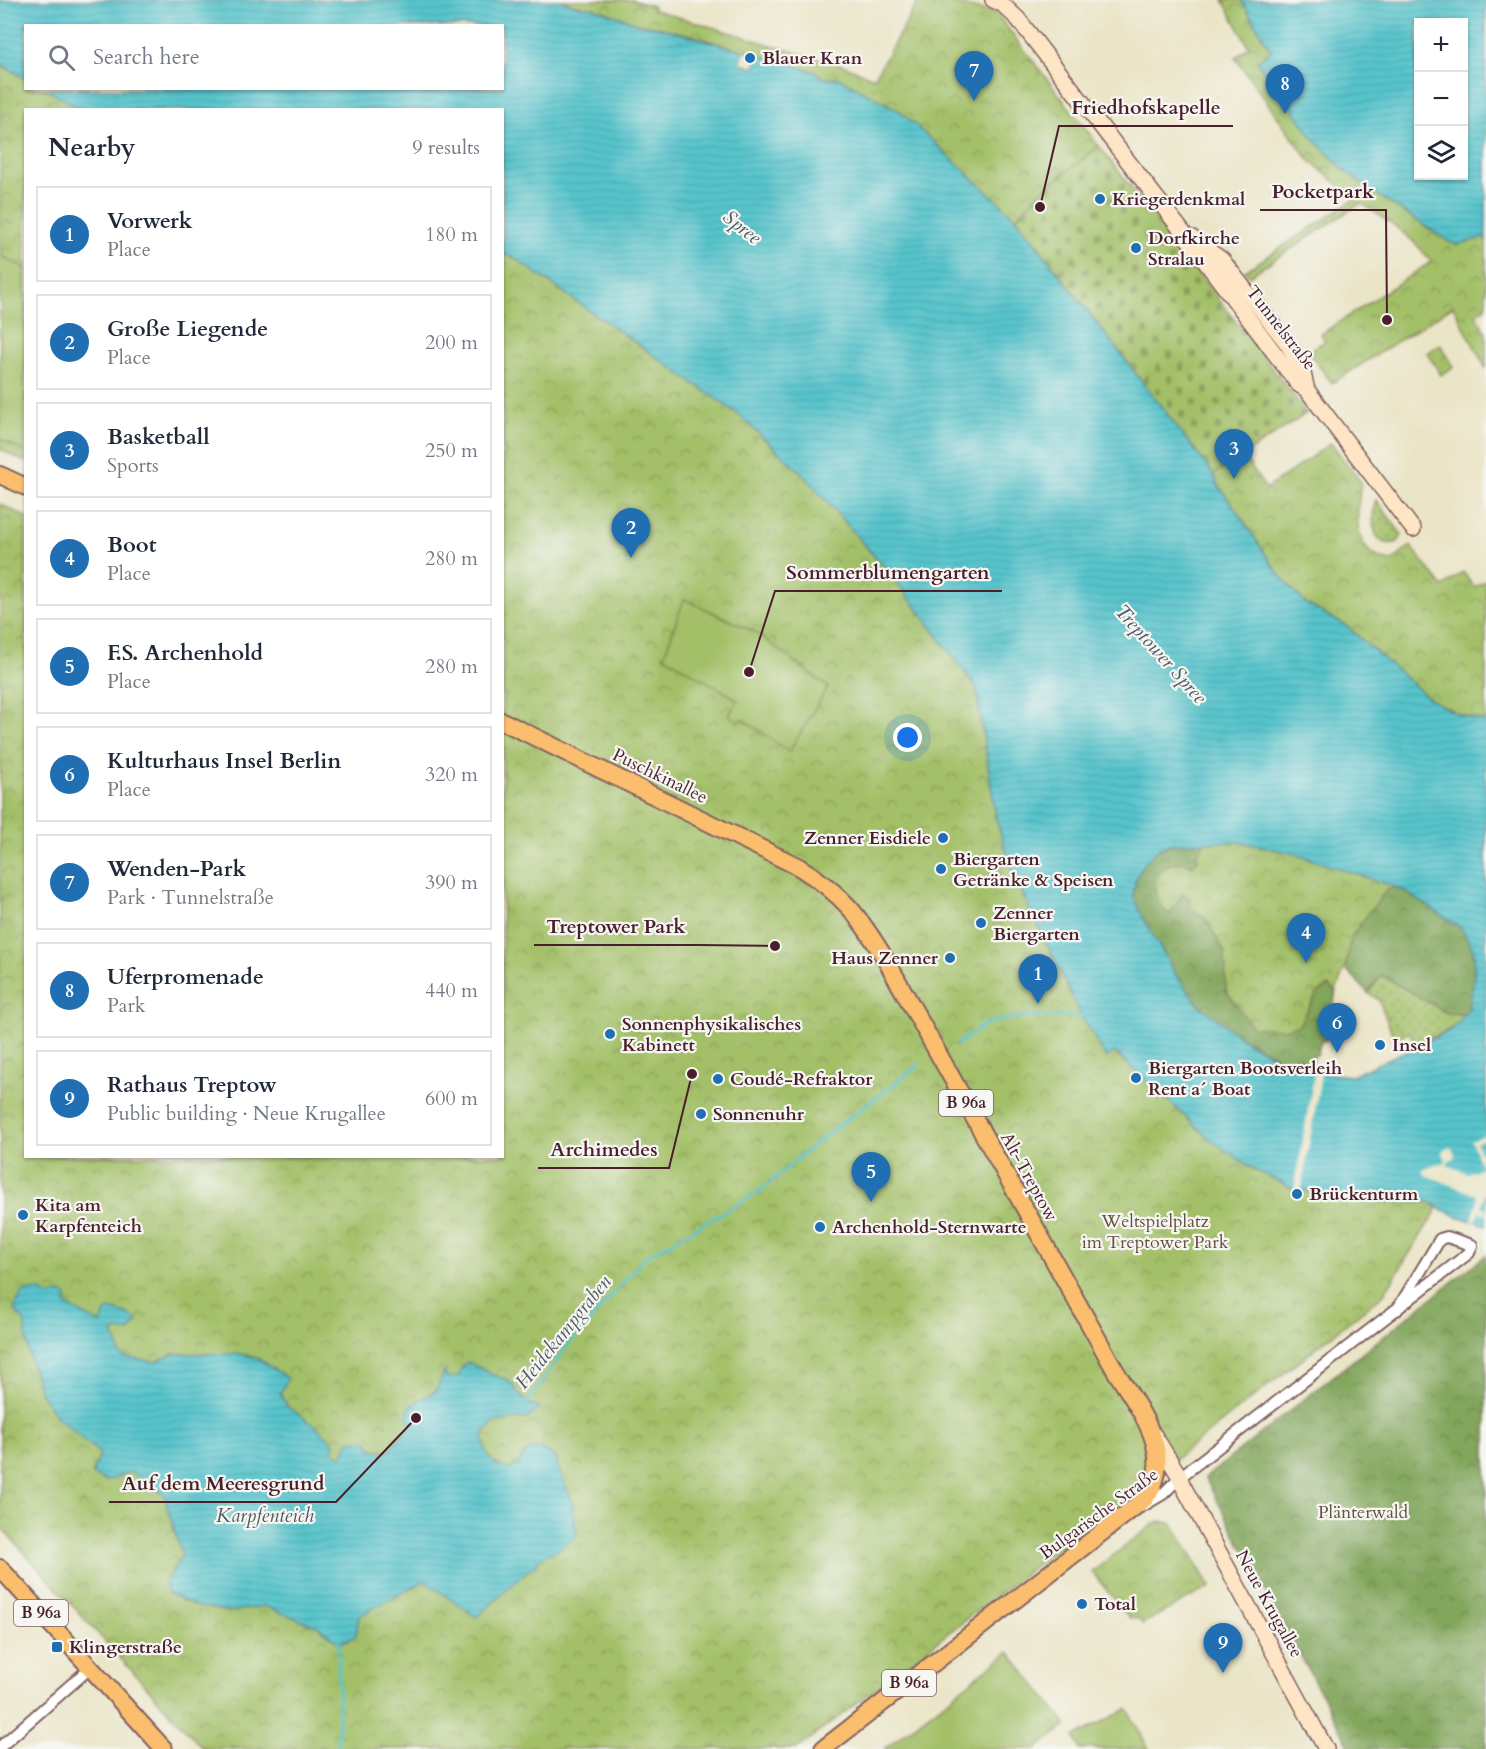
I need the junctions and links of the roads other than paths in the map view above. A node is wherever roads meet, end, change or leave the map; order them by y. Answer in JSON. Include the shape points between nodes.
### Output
{"nodes":[{"id":1,"x":997,"y":2,"type":"edge"},
{"id":2,"x":0,"y":475,"type":"edge"},
{"id":3,"x":24,"y":486,"type":"edge"},
{"id":4,"x":1413,"y":529,"type":"dead end"},
{"id":5,"x":504,"y":722,"type":"edge"},
{"id":6,"x":799,"y":867,"type":"joint"},
{"id":7,"x":1397,"y":1310,"type":"junction"},
{"id":8,"x":1151,"y":1430,"type":"junction"},
{"id":9,"x":1180,"y":1477,"type":"junction"},
{"id":10,"x":1128,"y":1514,"type":"junction"},
{"id":11,"x":0,"y":1568,"type":"edge"},
{"id":12,"x":90,"y":1668,"type":"junction"},
{"id":13,"x":0,"y":1747,"type":"edge"},
{"id":14,"x":164,"y":1749,"type":"edge"},
{"id":15,"x":823,"y":1749,"type":"edge"},
{"id":16,"x":1326,"y":1749,"type":"edge"}],
"edges":[{"from":1,"to":4,"type":"street","name":"Tunnelstraße","via":[[1018,19],[1182,231],[1222,260],[1286,342],[1301,365],[1307,390]]},
{"from":2,"to":3,"type":"main road"},
{"from":5,"to":6,"type":"main road","name":"Puschkinallee","number":"B 96a"},
{"from":6,"to":8,"type":"main road","name":"Alt-Treptow","number":"B 96a","via":[[833,890],[863,923]]},
{"from":7,"to":7,"type":"street","name":"Bulgarische Straße","via":[[1469,1253],[1472,1245],[1447,1237],[1440,1239]]},
{"from":7,"to":9,"type":"street","name":"Bulgarische Straße"},
{"from":8,"to":9,"type":"street","name":"Alt-Treptow"},
{"from":8,"to":10,"type":"main road","name":"Alt-Treptow","number":"B 96a","via":[[1157,1475],[1145,1499]]},
{"from":9,"to":10,"type":"street","name":"Bulgarische Straße","via":[[1149,1504]]},
{"from":9,"to":16,"type":"street","name":"Neue Krugallee"},
{"from":10,"to":15,"type":"main road","name":"Bulgarische Straße","number":"B 96a"},
{"from":11,"to":12,"type":"main road","number":"B 96a"},
{"from":12,"to":13,"type":"street"},
{"from":12,"to":14,"type":"main road","number":"B 96a"}]}
